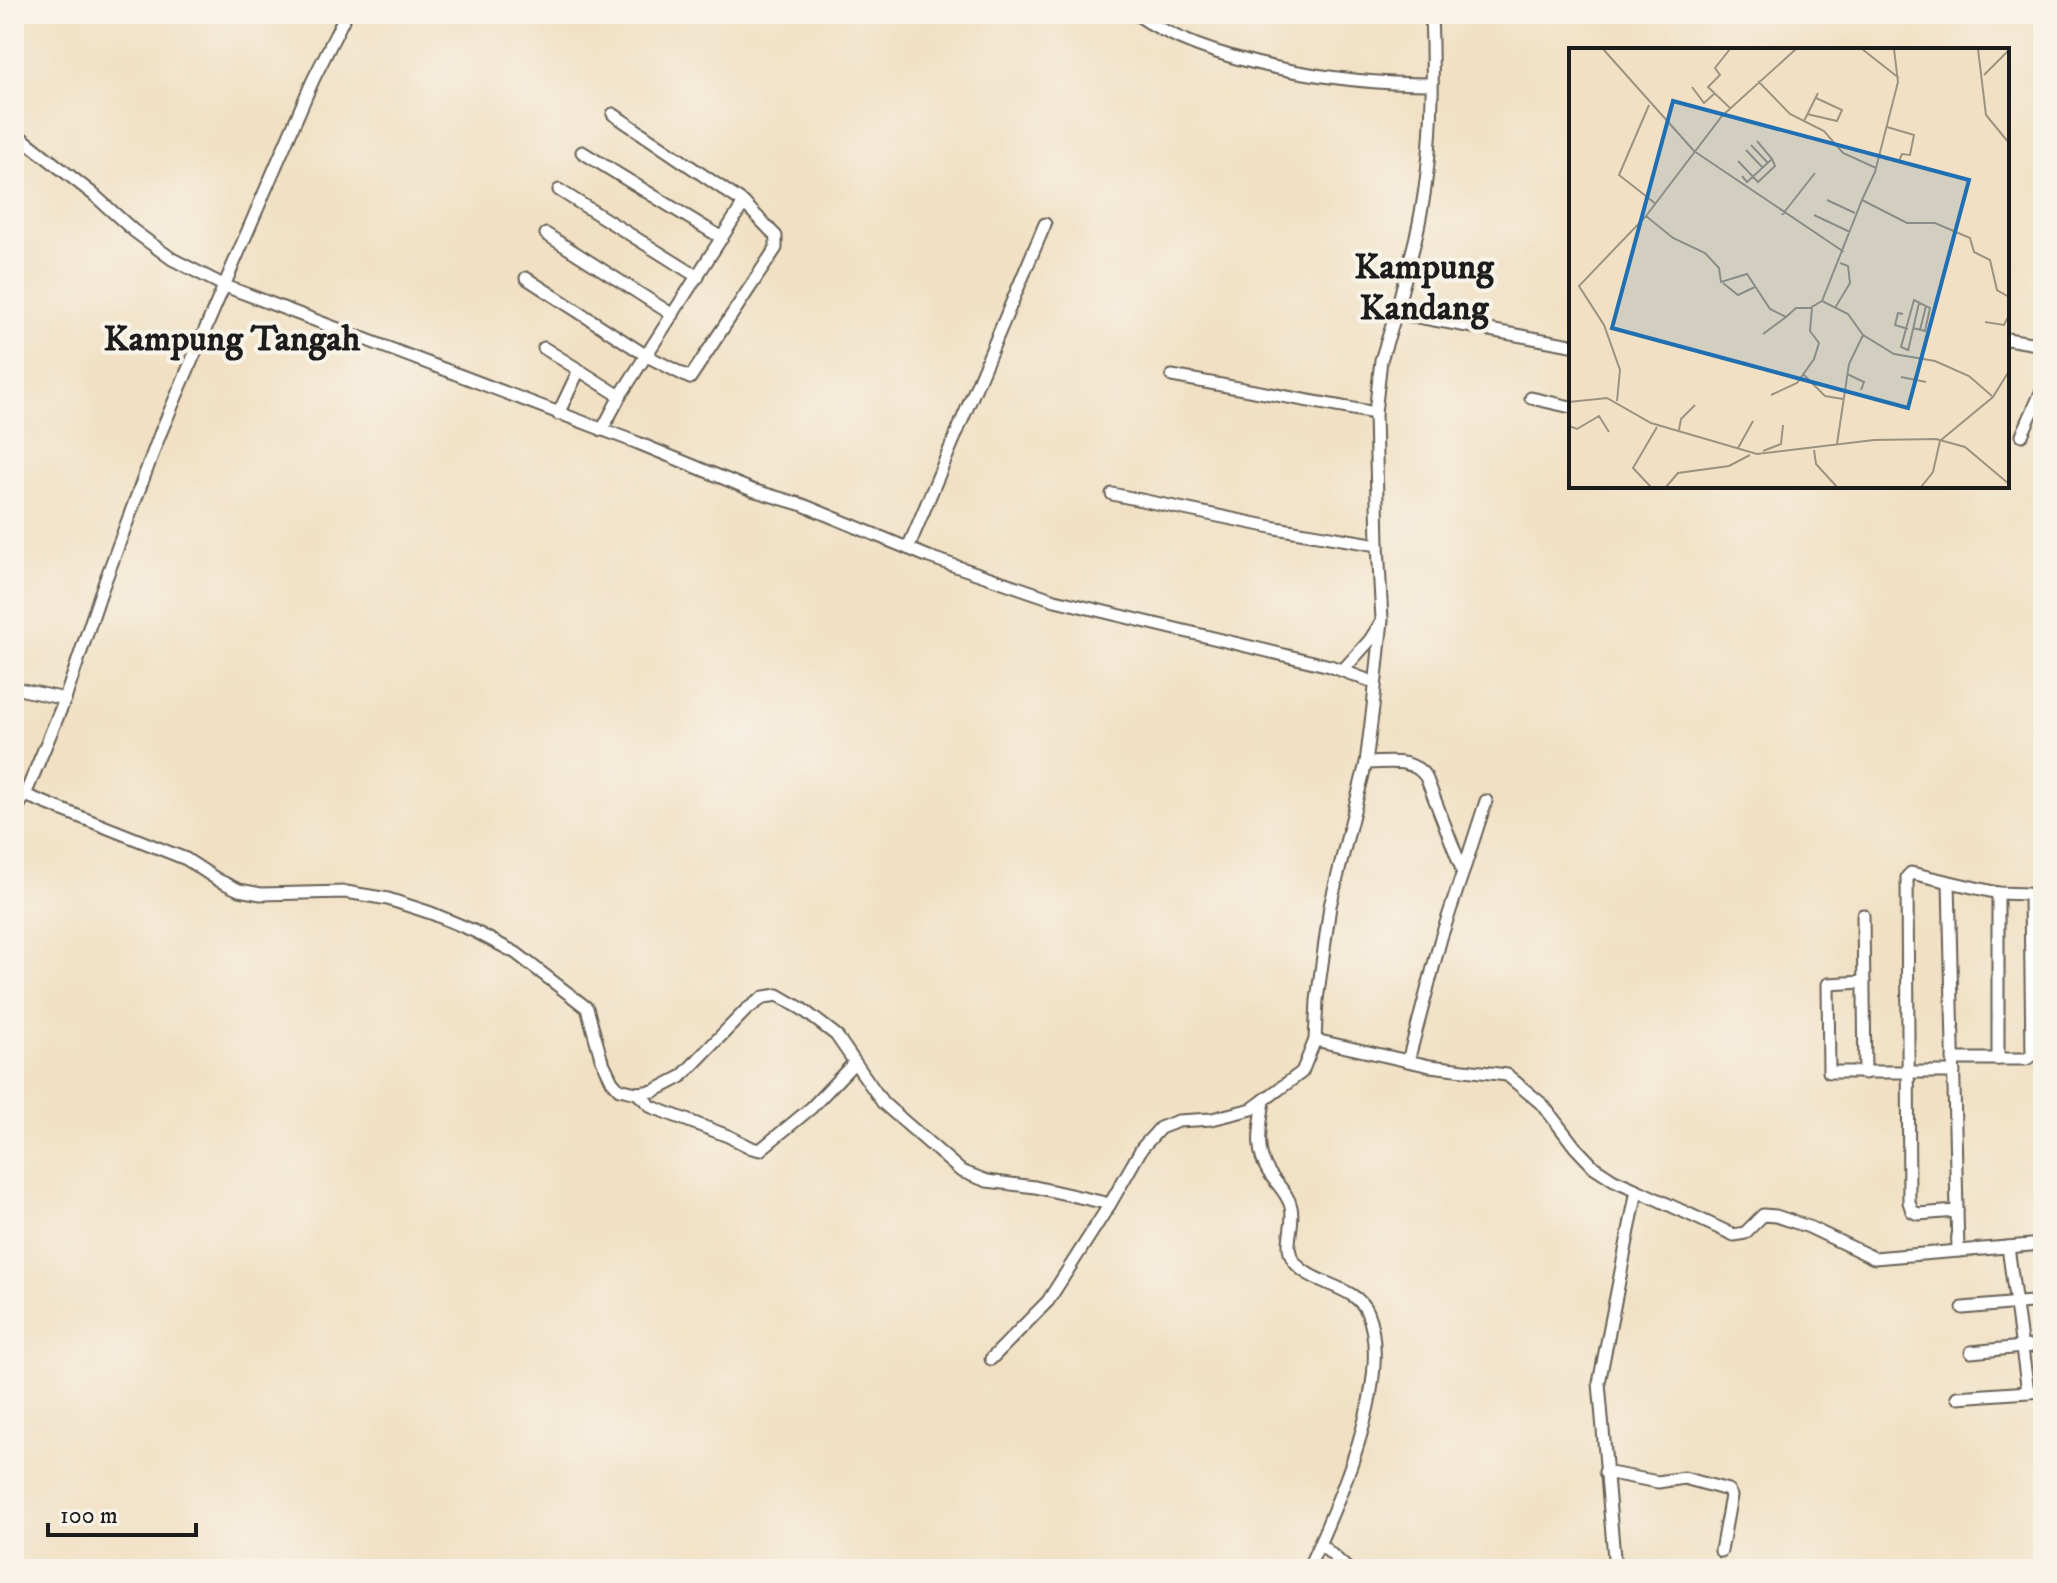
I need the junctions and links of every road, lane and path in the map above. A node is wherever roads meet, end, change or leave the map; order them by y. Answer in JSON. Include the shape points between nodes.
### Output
{"nodes":[{"id":1,"x":346,"y":14,"type":"edge"},
{"id":2,"x":1136,"y":14,"type":"edge"},
{"id":3,"x":1431,"y":14,"type":"edge"},
{"id":4,"x":1431,"y":84,"type":"junction"},
{"id":5,"x":613,"y":114,"type":"dead end"},
{"id":6,"x":14,"y":132,"type":"edge"},
{"id":7,"x":582,"y":152,"type":"dead end"},
{"id":8,"x":559,"y":190,"type":"dead end"},
{"id":9,"x":744,"y":203,"type":"junction"},
{"id":10,"x":1045,"y":224,"type":"dead end"},
{"id":11,"x":546,"y":234,"type":"dead end"},
{"id":12,"x":722,"y":238,"type":"junction"},
{"id":13,"x":698,"y":277,"type":"junction"},
{"id":14,"x":526,"y":278,"type":"dead end"},
{"id":15,"x":225,"y":286,"type":"junction"},
{"id":16,"x":1396,"y":313,"type":"junction"},
{"id":17,"x":673,"y":315,"type":"junction"},
{"id":18,"x":2009,"y":339,"type":"edge"},
{"id":19,"x":1569,"y":345,"type":"edge"},
{"id":20,"x":2043,"y":345,"type":"edge"},
{"id":21,"x":544,"y":348,"type":"dead end"},
{"id":22,"x":647,"y":356,"type":"junction"},
{"id":23,"x":579,"y":370,"type":"junction"},
{"id":24,"x":1172,"y":376,"type":"dead end"},
{"id":25,"x":2043,"y":388,"type":"edge"},
{"id":26,"x":620,"y":396,"type":"junction"},
{"id":27,"x":1531,"y":398,"type":"dead end"},
{"id":28,"x":1569,"y":407,"type":"edge"},
{"id":29,"x":1375,"y":413,"type":"junction"},
{"id":30,"x":558,"y":414,"type":"junction"},
{"id":31,"x":602,"y":430,"type":"junction"},
{"id":32,"x":2022,"y":435,"type":"dead end"},
{"id":33,"x":1112,"y":494,"type":"dead end"},
{"id":34,"x":1378,"y":545,"type":"junction"},
{"id":35,"x":908,"y":548,"type":"junction"},
{"id":36,"x":1382,"y":620,"type":"junction"},
{"id":37,"x":1343,"y":670,"type":"junction"},
{"id":38,"x":1375,"y":683,"type":"junction"},
{"id":39,"x":14,"y":688,"type":"edge"},
{"id":40,"x":65,"y":699,"type":"junction"},
{"id":41,"x":1366,"y":763,"type":"junction"},
{"id":42,"x":25,"y":795,"type":"junction"},
{"id":43,"x":1486,"y":801,"type":"dead end"},
{"id":44,"x":14,"y":814,"type":"edge"},
{"id":45,"x":1463,"y":872,"type":"junction"},
{"id":46,"x":1949,"y":882,"type":"junction"},
{"id":47,"x":1998,"y":893,"type":"junction"},
{"id":48,"x":1863,"y":915,"type":"dead end"},
{"id":49,"x":1864,"y":982,"type":"junction"},
{"id":50,"x":1315,"y":1040,"type":"junction"},
{"id":51,"x":1953,"y":1059,"type":"junction"},
{"id":52,"x":1998,"y":1059,"type":"junction"},
{"id":53,"x":1408,"y":1061,"type":"junction"},
{"id":54,"x":854,"y":1063,"type":"junction"},
{"id":55,"x":1954,"y":1072,"type":"junction"},
{"id":56,"x":1865,"y":1073,"type":"junction"},
{"id":57,"x":1907,"y":1073,"type":"junction"},
{"id":58,"x":637,"y":1093,"type":"junction"},
{"id":59,"x":1264,"y":1100,"type":"junction"},
{"id":60,"x":1637,"y":1190,"type":"junction"},
{"id":61,"x":1110,"y":1204,"type":"junction"},
{"id":62,"x":1957,"y":1211,"type":"junction"},
{"id":63,"x":2043,"y":1244,"type":"edge"},
{"id":64,"x":2008,"y":1247,"type":"junction"},
{"id":65,"x":1958,"y":1251,"type":"junction"},
{"id":66,"x":2043,"y":1301,"type":"edge"},
{"id":67,"x":2016,"y":1303,"type":"junction"},
{"id":68,"x":1963,"y":1308,"type":"dead end"},
{"id":69,"x":2043,"y":1345,"type":"edge"},
{"id":70,"x":2023,"y":1347,"type":"junction"},
{"id":71,"x":1971,"y":1352,"type":"dead end"},
{"id":72,"x":991,"y":1359,"type":"dead end"},
{"id":73,"x":2043,"y":1391,"type":"edge"},
{"id":74,"x":2028,"y":1392,"type":"junction"},
{"id":75,"x":1957,"y":1397,"type":"dead end"},
{"id":76,"x":1605,"y":1472,"type":"junction"},
{"id":77,"x":1326,"y":1549,"type":"junction"},
{"id":78,"x":1721,"y":1551,"type":"dead end"},
{"id":79,"x":1308,"y":1569,"type":"edge"},
{"id":80,"x":1348,"y":1569,"type":"edge"},
{"id":81,"x":1615,"y":1569,"type":"edge"}],
"edges":[{"from":1,"to":15,"type":"street"},
{"from":2,"to":4,"type":"street","via":[[1194,44],[1249,60],[1340,79]]},
{"from":3,"to":4,"type":"street"},
{"from":4,"to":16,"type":"street","via":[[1419,224]]},
{"from":5,"to":9,"type":"street"},
{"from":6,"to":15,"type":"street","via":[[172,259]]},
{"from":7,"to":12,"type":"street"},
{"from":8,"to":13,"type":"street"},
{"from":9,"to":12,"type":"street"},
{"from":9,"to":22,"type":"street","via":[[776,236],[776,248],[692,377]]},
{"from":10,"to":35,"type":"street"},
{"from":11,"to":17,"type":"street"},
{"from":12,"to":13,"type":"street"},
{"from":13,"to":17,"type":"street"},
{"from":14,"to":22,"type":"street"},
{"from":15,"to":30,"type":"street"},
{"from":15,"to":40,"type":"street","via":[[160,434]]},
{"from":16,"to":19,"type":"street"},
{"from":16,"to":29,"type":"street","via":[[1381,360]]},
{"from":17,"to":22,"type":"street"},
{"from":18,"to":20,"type":"street"},
{"from":21,"to":23,"type":"street"},
{"from":22,"to":26,"type":"street"},
{"from":23,"to":26,"type":"street"},
{"from":23,"to":30,"type":"street"},
{"from":24,"to":29,"type":"street"},
{"from":25,"to":32,"type":"street"},
{"from":26,"to":31,"type":"street"},
{"from":27,"to":28,"type":"street"},
{"from":29,"to":34,"type":"street"},
{"from":30,"to":31,"type":"street"},
{"from":31,"to":35,"type":"street"},
{"from":33,"to":34,"type":"street"},
{"from":34,"to":36,"type":"street"},
{"from":35,"to":37,"type":"street","via":[[1055,600]]},
{"from":36,"to":37,"type":"street"},
{"from":36,"to":38,"type":"street"},
{"from":37,"to":38,"type":"street"},
{"from":38,"to":41,"type":"street"},
{"from":39,"to":40,"type":"street"},
{"from":40,"to":42,"type":"street"},
{"from":41,"to":45,"type":"street","via":[[1407,763],[1422,770]]},
{"from":41,"to":50,"type":"street","via":[[1330,906]]},
{"from":42,"to":44,"type":"street"},
{"from":42,"to":58,"type":"street","via":[[186,859],[239,890],[360,894],[474,931],[516,953],[587,1008],[612,1081],[619,1089]]},
{"from":43,"to":45,"type":"street"},
{"from":45,"to":53,"type":"street"},
{"from":46,"to":47,"type":"street"},
{"from":46,"to":51,"type":"street"},
{"from":46,"to":57,"type":"street","via":[[1913,873],[1907,877]]},
{"from":47,"to":52,"type":"street"},
{"from":47,"to":52,"type":"street","via":[[2030,897],[2034,1053],[2029,1059]]},
{"from":48,"to":49,"type":"street"},
{"from":49,"to":56,"type":"street"},
{"from":49,"to":56,"type":"street","via":[[1828,984],[1827,1070]]},
{"from":50,"to":53,"type":"street"},
{"from":50,"to":59,"type":"street","via":[[1302,1072]]},
{"from":51,"to":52,"type":"street"},
{"from":51,"to":55,"type":"street"},
{"from":53,"to":60,"type":"street","via":[[1507,1075],[1543,1105],[1594,1167]]},
{"from":54,"to":58,"type":"street","via":[[760,1150],[652,1107]]},
{"from":54,"to":58,"type":"street","via":[[836,1035],[778,995],[764,997],[746,1010],[681,1077]]},
{"from":54,"to":61,"type":"street","via":[[883,1103],[961,1171],[987,1181]]},
{"from":55,"to":57,"type":"street"},
{"from":55,"to":62,"type":"street"},
{"from":56,"to":57,"type":"street"},
{"from":57,"to":62,"type":"street","via":[[1912,1211]]},
{"from":59,"to":61,"type":"street","via":[[1252,1109],[1160,1128],[1142,1148]]},
{"from":59,"to":77,"type":"street","via":[[1261,1153],[1291,1206],[1290,1254],[1302,1270],[1360,1301],[1370,1319],[1371,1384],[1363,1428]]},
{"from":60,"to":65,"type":"street","via":[[1734,1235],[1769,1215],[1809,1227],[1874,1258]]},
{"from":60,"to":76,"type":"street","via":[[1601,1365]]},
{"from":61,"to":72,"type":"street","via":[[1048,1301]]},
{"from":62,"to":65,"type":"street"},
{"from":63,"to":64,"type":"street"},
{"from":64,"to":65,"type":"street"},
{"from":64,"to":67,"type":"street"},
{"from":66,"to":67,"type":"street"},
{"from":67,"to":68,"type":"street"},
{"from":67,"to":70,"type":"street"},
{"from":69,"to":70,"type":"street"},
{"from":70,"to":71,"type":"street"},
{"from":70,"to":74,"type":"street"},
{"from":73,"to":74,"type":"street"},
{"from":74,"to":75,"type":"street"},
{"from":76,"to":78,"type":"street","via":[[1658,1482],[1684,1478],[1728,1490]]},
{"from":76,"to":81,"type":"street"},
{"from":77,"to":79,"type":"street"},
{"from":77,"to":80,"type":"street"}]}
